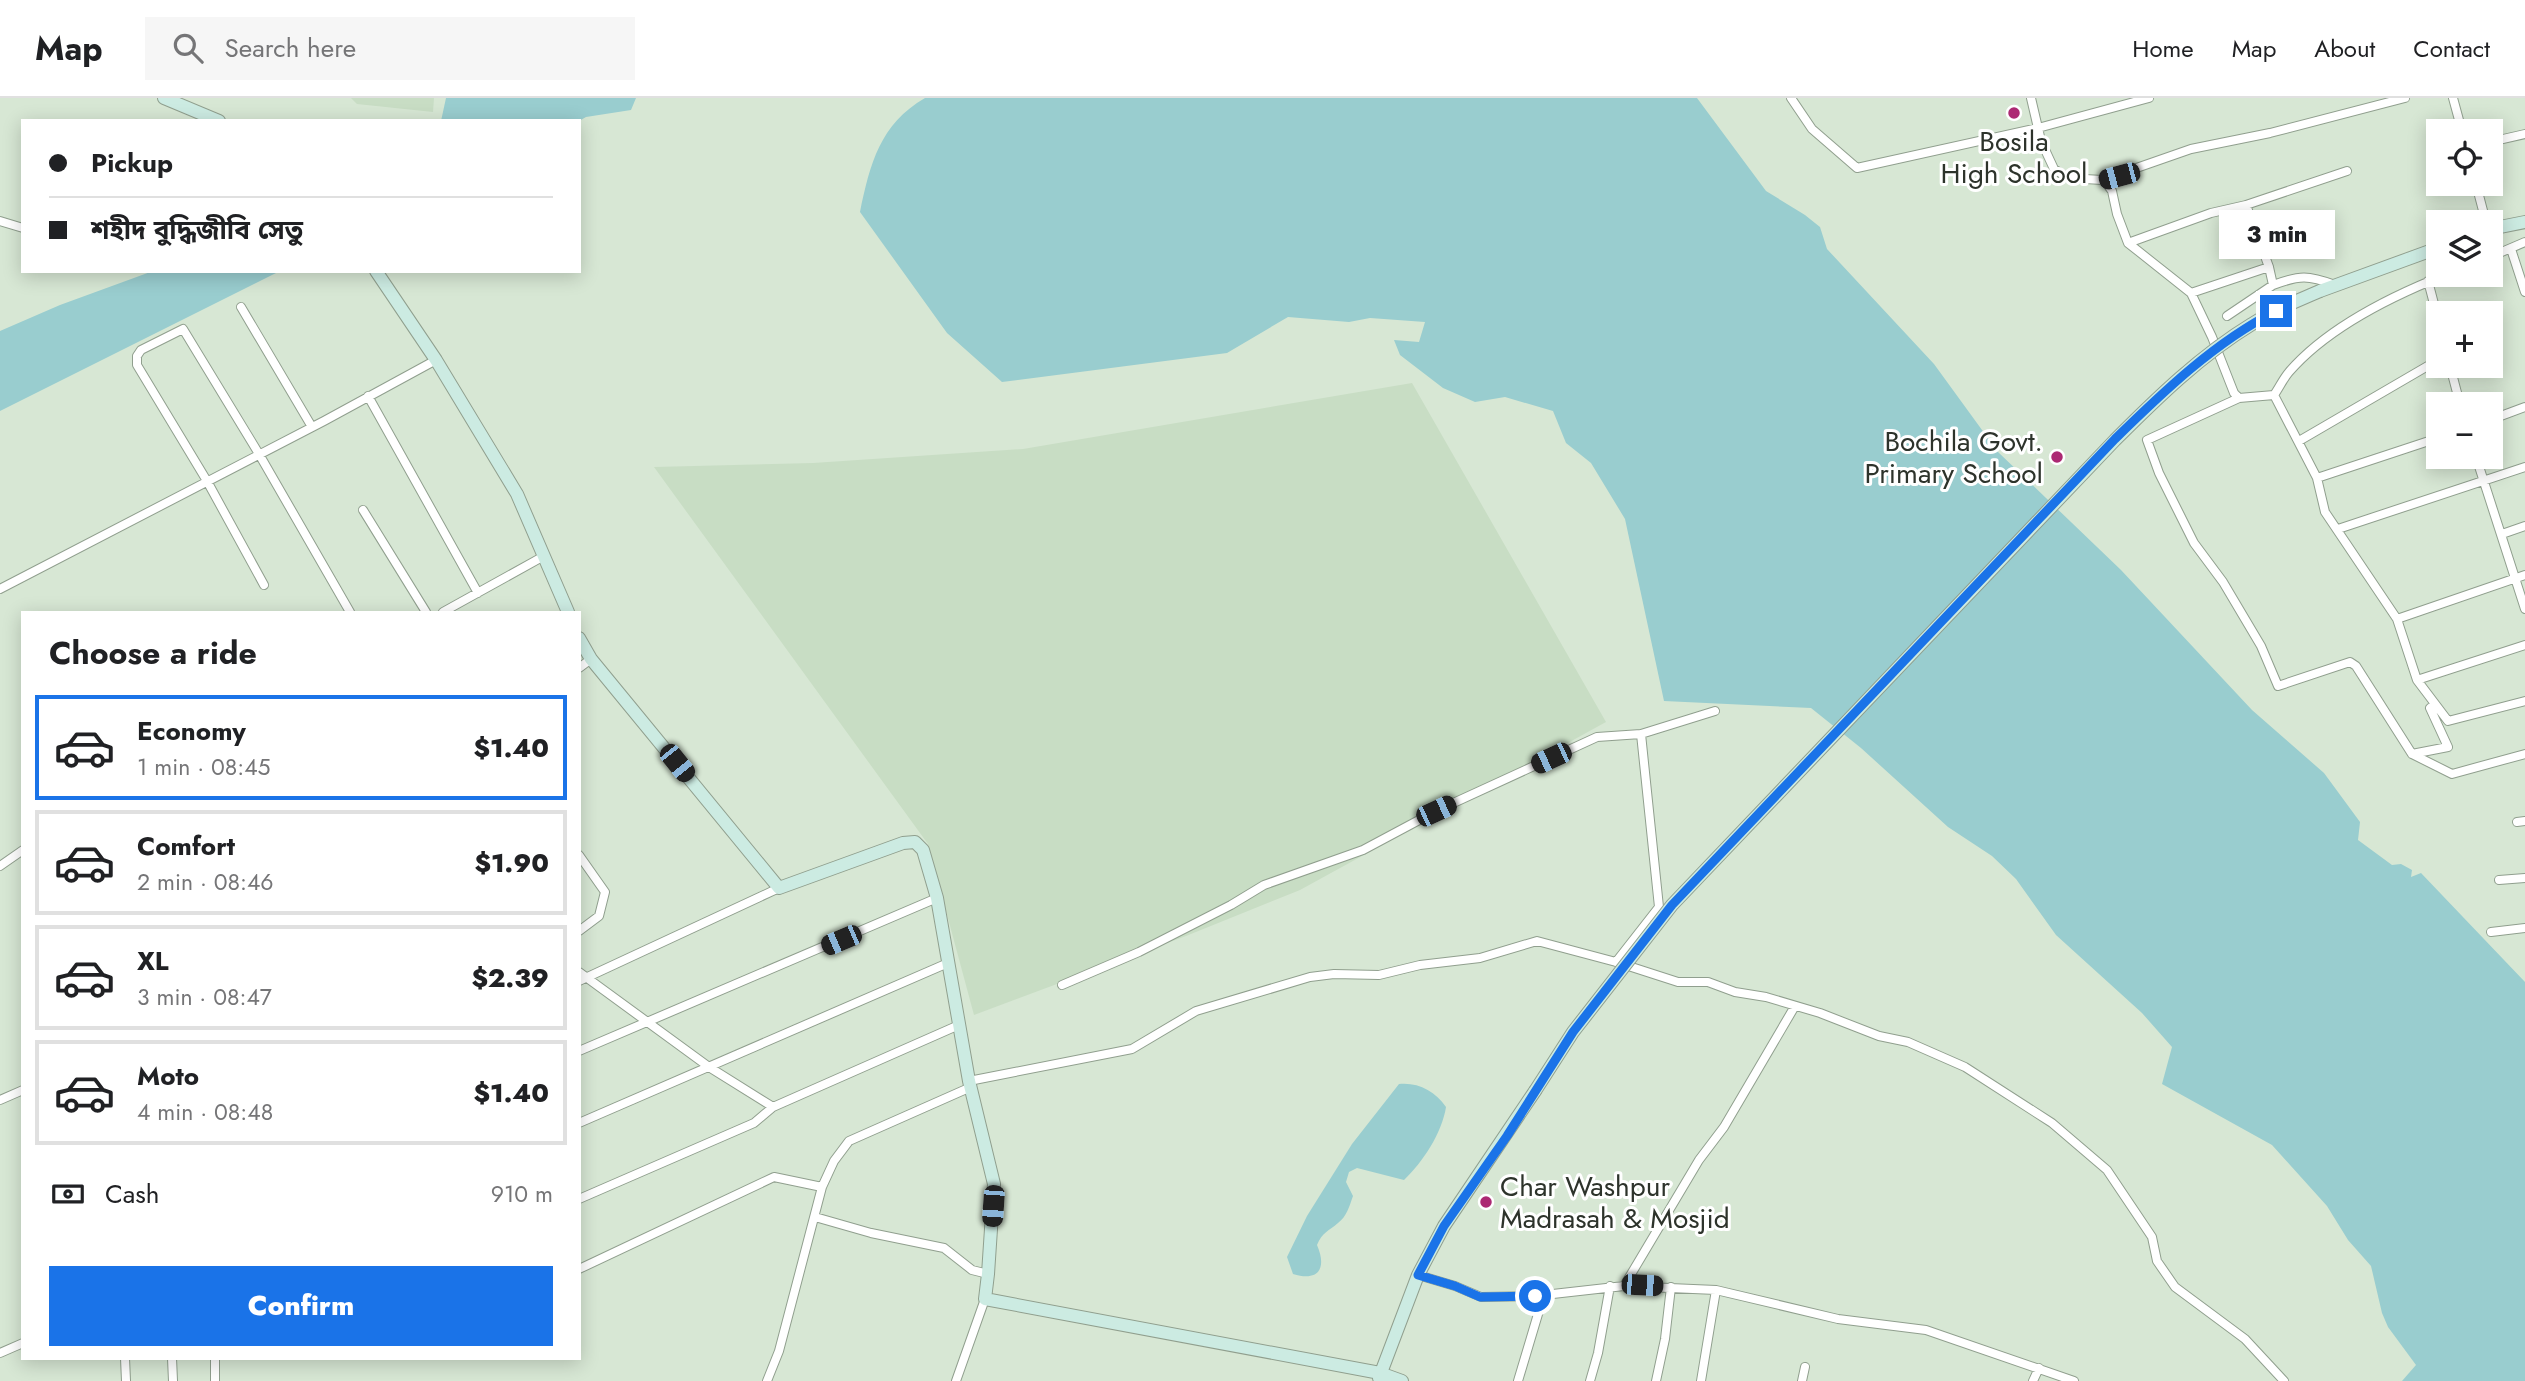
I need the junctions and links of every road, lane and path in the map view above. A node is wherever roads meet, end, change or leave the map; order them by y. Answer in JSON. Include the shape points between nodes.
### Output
{"nodes":[{"id":1,"x":164,"y":98,"type":"edge"},
{"id":2,"x":1791,"y":98,"type":"edge"},
{"id":3,"x":2031,"y":98,"type":"edge"},
{"id":4,"x":2149,"y":98,"type":"edge"},
{"id":5,"x":2405,"y":98,"type":"edge"},
{"id":6,"x":2453,"y":98,"type":"edge"},
{"id":7,"x":214,"y":119,"type":"edge"},
{"id":8,"x":2459,"y":119,"type":"edge"},
{"id":9,"x":2038,"y":128,"type":"junction"},
{"id":10,"x":2525,"y":134,"type":"edge"},
{"id":11,"x":2503,"y":139,"type":"edge"},
{"id":12,"x":2347,"y":171,"type":"dead end"},
{"id":13,"x":2102,"y":180,"type":"junction"},
{"id":14,"x":2246,"y":205,"type":"junction"},
{"id":15,"x":0,"y":220,"type":"edge"},
{"id":16,"x":2525,"y":222,"type":"edge"},
{"id":17,"x":2503,"y":226,"type":"edge"},
{"id":18,"x":21,"y":227,"type":"edge"},
{"id":19,"x":2525,"y":242,"type":"edge"},
{"id":20,"x":2128,"y":243,"type":"junction"},
{"id":21,"x":2511,"y":249,"type":"junction"},
{"id":22,"x":2426,"y":252,"type":"edge"},
{"id":23,"x":2503,"y":252,"type":"edge"},
{"id":24,"x":2269,"y":267,"type":"junction"},
{"id":25,"x":377,"y":273,"type":"edge"},
{"id":26,"x":2426,"y":282,"type":"edge"},
{"id":27,"x":2273,"y":285,"type":"junction"},
{"id":28,"x":2335,"y":285,"type":"junction"},
{"id":29,"x":2525,"y":292,"type":"edge"},
{"id":30,"x":2191,"y":293,"type":"junction"},
{"id":31,"x":241,"y":307,"type":"dead end"},
{"id":32,"x":2227,"y":316,"type":"dead end"},
{"id":33,"x":436,"y":359,"type":"junction"},
{"id":34,"x":2426,"y":367,"type":"edge"},
{"id":35,"x":2274,"y":395,"type":"junction"},
{"id":36,"x":368,"y":396,"type":"junction"},
{"id":37,"x":2239,"y":398,"type":"junction"},
{"id":38,"x":2525,"y":407,"type":"edge"},
{"id":39,"x":2503,"y":415,"type":"edge"},
{"id":40,"x":312,"y":427,"type":"junction"},
{"id":41,"x":2299,"y":441,"type":"junction"},
{"id":42,"x":2426,"y":442,"type":"edge"},
{"id":43,"x":259,"y":454,"type":"junction"},
{"id":44,"x":2525,"y":467,"type":"edge"},
{"id":45,"x":2480,"y":469,"type":"edge"},
{"id":46,"x":2317,"y":478,"type":"junction"},
{"id":47,"x":207,"y":481,"type":"junction"},
{"id":48,"x":2484,"y":481,"type":"junction"},
{"id":49,"x":363,"y":510,"type":"dead end"},
{"id":50,"x":2525,"y":526,"type":"edge"},
{"id":51,"x":2338,"y":529,"type":"junction"},
{"id":52,"x":2502,"y":534,"type":"junction"},
{"id":53,"x":544,"y":556,"type":"junction"},
{"id":54,"x":2521,"y":576,"type":"edge"},
{"id":55,"x":264,"y":585,"type":"dead end"},
{"id":56,"x":0,"y":589,"type":"edge"},
{"id":57,"x":478,"y":593,"type":"junction"},
{"id":58,"x":2525,"y":609,"type":"edge"},
{"id":59,"x":348,"y":611,"type":"edge"},
{"id":60,"x":425,"y":611,"type":"edge"},
{"id":61,"x":445,"y":611,"type":"edge"},
{"id":62,"x":568,"y":611,"type":"edge"},
{"id":63,"x":2397,"y":619,"type":"junction"},
{"id":64,"x":581,"y":642,"type":"edge"},
{"id":65,"x":2525,"y":645,"type":"edge"},
{"id":66,"x":591,"y":659,"type":"junction"},
{"id":67,"x":581,"y":666,"type":"edge"},
{"id":68,"x":2417,"y":680,"type":"junction"},
{"id":69,"x":2525,"y":701,"type":"edge"},
{"id":70,"x":2434,"y":705,"type":"junction"},
{"id":71,"x":1715,"y":711,"type":"dead end"},
{"id":72,"x":1641,"y":734,"type":"junction"},
{"id":73,"x":2412,"y":754,"type":"junction"},
{"id":74,"x":2525,"y":754,"type":"edge"},
{"id":75,"x":21,"y":851,"type":"edge"},
{"id":76,"x":581,"y":858,"type":"edge"},
{"id":77,"x":0,"y":866,"type":"edge"},
{"id":78,"x":2525,"y":878,"type":"edge"},
{"id":79,"x":2499,"y":880,"type":"dead end"},
{"id":80,"x":779,"y":888,"type":"junction"},
{"id":81,"x":937,"y":898,"type":"junction"},
{"id":82,"x":2525,"y":928,"type":"edge"},
{"id":83,"x":581,"y":930,"type":"edge"},
{"id":84,"x":2491,"y":932,"type":"dead end"},
{"id":85,"x":1616,"y":962,"type":"junction"},
{"id":86,"x":948,"y":963,"type":"junction"},
{"id":87,"x":584,"y":979,"type":"edge"},
{"id":88,"x":1062,"y":985,"type":"dead end"},
{"id":89,"x":1795,"y":1006,"type":"junction"},
{"id":90,"x":650,"y":1022,"type":"junction"},
{"id":91,"x":959,"y":1025,"type":"junction"},
{"id":92,"x":581,"y":1050,"type":"edge"},
{"id":93,"x":709,"y":1067,"type":"junction"},
{"id":94,"x":970,"y":1084,"type":"junction"},
{"id":95,"x":21,"y":1091,"type":"edge"},
{"id":96,"x":0,"y":1100,"type":"edge"},
{"id":97,"x":773,"y":1107,"type":"junction"},
{"id":98,"x":581,"y":1122,"type":"edge"},
{"id":99,"x":822,"y":1187,"type":"junction"},
{"id":100,"x":581,"y":1198,"type":"edge"},
{"id":101,"x":815,"y":1217,"type":"junction"},
{"id":102,"x":581,"y":1268,"type":"edge"},
{"id":103,"x":988,"y":1274,"type":"junction"},
{"id":104,"x":1418,"y":1275,"type":"junction"},
{"id":105,"x":1610,"y":1286,"type":"junction"},
{"id":106,"x":1624,"y":1286,"type":"junction"},
{"id":107,"x":1671,"y":1287,"type":"junction"},
{"id":108,"x":1716,"y":1290,"type":"junction"},
{"id":109,"x":1544,"y":1294,"type":"junction"},
{"id":110,"x":985,"y":1299,"type":"junction"},
{"id":111,"x":21,"y":1344,"type":"edge"},
{"id":112,"x":0,"y":1353,"type":"edge"},
{"id":113,"x":125,"y":1360,"type":"edge"},
{"id":114,"x":172,"y":1360,"type":"edge"},
{"id":115,"x":215,"y":1360,"type":"edge"},
{"id":116,"x":1805,"y":1367,"type":"dead end"},
{"id":117,"x":2039,"y":1368,"type":"junction"},
{"id":118,"x":1379,"y":1377,"type":"edge"},
{"id":119,"x":126,"y":1381,"type":"edge"},
{"id":120,"x":173,"y":1381,"type":"edge"},
{"id":121,"x":215,"y":1381,"type":"edge"},
{"id":122,"x":767,"y":1381,"type":"edge"},
{"id":123,"x":956,"y":1381,"type":"edge"},
{"id":124,"x":1402,"y":1381,"type":"edge"},
{"id":125,"x":1518,"y":1381,"type":"edge"},
{"id":126,"x":1590,"y":1381,"type":"edge"},
{"id":127,"x":1656,"y":1381,"type":"edge"},
{"id":128,"x":1701,"y":1381,"type":"edge"},
{"id":129,"x":1802,"y":1381,"type":"edge"},
{"id":130,"x":2033,"y":1381,"type":"edge"},
{"id":131,"x":2074,"y":1381,"type":"edge"},
{"id":132,"x":2284,"y":1381,"type":"edge"}],
"edges":[{"from":1,"to":7,"type":"street"},
{"from":2,"to":9,"type":"street","via":[[1812,129],[1857,168]]},
{"from":3,"to":9,"type":"street"},
{"from":4,"to":9,"type":"street"},
{"from":5,"to":13,"type":"street","via":[[2191,149]]},
{"from":6,"to":8,"type":"street"},
{"from":9,"to":13,"type":"street","via":[[2054,169],[2068,178]]},
{"from":10,"to":11,"type":"street"},
{"from":12,"to":14,"type":"street"},
{"from":13,"to":20,"type":"street","via":[[2112,191]]},
{"from":14,"to":20,"type":"street"},
{"from":14,"to":24,"type":"street"},
{"from":15,"to":18,"type":"street"},
{"from":16,"to":17,"type":"street"},
{"from":19,"to":21,"type":"street"},
{"from":20,"to":30,"type":"street"},
{"from":21,"to":23,"type":"street"},
{"from":21,"to":29,"type":"street"},
{"from":22,"to":28,"type":"street"},
{"from":24,"to":27,"type":"street"},
{"from":24,"to":30,"type":"street"},
{"from":25,"to":33,"type":"street"},
{"from":26,"to":35,"type":"street","via":[[2342,327],[2289,372]]},
{"from":27,"to":28,"type":"street","via":[[2310,276]]},
{"from":27,"to":32,"type":"street"},
{"from":28,"to":104,"type":"street","bridge":true,"via":[[2236,334],[2156,400],[1672,905],[1573,1032],[1444,1226]]},
{"from":30,"to":37,"type":"street"},
{"from":31,"to":40,"type":"street"},
{"from":33,"to":36,"type":"street"},
{"from":33,"to":53,"type":"street","via":[[517,494]]},
{"from":34,"to":41,"type":"street"},
{"from":35,"to":37,"type":"street"},
{"from":35,"to":41,"type":"street"},
{"from":36,"to":40,"type":"street"},
{"from":36,"to":57,"type":"street"},
{"from":37,"to":73,"type":"street","via":[[2147,440],[2176,509],[2261,646],[2278,686],[2350,662]]},
{"from":38,"to":39,"type":"street"},
{"from":40,"to":43,"type":"street"},
{"from":41,"to":46,"type":"street"},
{"from":42,"to":46,"type":"street"},
{"from":43,"to":47,"type":"street"},
{"from":43,"to":47,"type":"street","via":[[183,329],[167,335],[141,350],[137,365]]},
{"from":43,"to":59,"type":"street"},
{"from":44,"to":48,"type":"street"},
{"from":45,"to":48,"type":"street"},
{"from":46,"to":51,"type":"street","via":[[2325,512]]},
{"from":47,"to":55,"type":"street"},
{"from":47,"to":56,"type":"street"},
{"from":48,"to":51,"type":"street"},
{"from":48,"to":52,"type":"street"},
{"from":49,"to":60,"type":"street"},
{"from":50,"to":52,"type":"street"},
{"from":51,"to":63,"type":"street"},
{"from":52,"to":54,"type":"street"},
{"from":53,"to":57,"type":"street"},
{"from":53,"to":62,"type":"street"},
{"from":54,"to":58,"type":"street"},
{"from":54,"to":63,"type":"street"},
{"from":57,"to":61,"type":"street"},
{"from":63,"to":68,"type":"street"},
{"from":64,"to":66,"type":"street"},
{"from":65,"to":68,"type":"street"},
{"from":66,"to":67,"type":"street"},
{"from":66,"to":80,"type":"street"},
{"from":68,"to":70,"type":"street"},
{"from":69,"to":70,"type":"street","via":[[2448,722]]},
{"from":70,"to":73,"type":"street","via":[[2430,708],[2448,747]]},
{"from":71,"to":72,"type":"street"},
{"from":72,"to":85,"type":"street","via":[[1660,907]]},
{"from":72,"to":88,"type":"street","via":[[1597,737],[1363,850],[1264,885],[1139,952]]},
{"from":73,"to":74,"type":"street","via":[[2452,774]]},
{"from":75,"to":77,"type":"street"},
{"from":76,"to":83,"type":"street","via":[[605,892],[599,916]]},
{"from":78,"to":79,"type":"street"},
{"from":80,"to":81,"type":"street","via":[[915,842],[923,850]]},
{"from":80,"to":87,"type":"street"},
{"from":81,"to":86,"type":"street"},
{"from":81,"to":90,"type":"street"},
{"from":82,"to":84,"type":"street"},
{"from":85,"to":89,"type":"street","via":[[1678,982],[1708,982]]},
{"from":85,"to":94,"type":"street","via":[[1537,941],[1480,958],[1379,975],[1310,977],[1196,1010],[1132,1049]]},
{"from":86,"to":91,"type":"street"},
{"from":86,"to":93,"type":"street"},
{"from":87,"to":90,"type":"street"},
{"from":89,"to":106,"type":"street"},
{"from":89,"to":132,"type":"street","via":[[1908,1042],[1965,1067],[2052,1123],[2107,1171],[2152,1237],[2157,1261],[2175,1287],[2245,1339]]},
{"from":90,"to":92,"type":"street"},
{"from":90,"to":93,"type":"street"},
{"from":91,"to":94,"type":"street"},
{"from":91,"to":97,"type":"street"},
{"from":93,"to":97,"type":"street"},
{"from":93,"to":98,"type":"street"},
{"from":94,"to":99,"type":"street","via":[[849,1141]]},
{"from":94,"to":103,"type":"street","via":[[994,1184]]},
{"from":95,"to":96,"type":"street"},
{"from":97,"to":100,"type":"street","via":[[754,1123]]},
{"from":99,"to":101,"type":"street"},
{"from":99,"to":102,"type":"street","via":[[774,1177]]},
{"from":101,"to":103,"type":"street","via":[[944,1248],[972,1270]]},
{"from":101,"to":122,"type":"street"},
{"from":103,"to":110,"type":"street"},
{"from":104,"to":109,"type":"street","via":[[1480,1297]]},
{"from":104,"to":118,"type":"street"},
{"from":105,"to":106,"type":"street"},
{"from":105,"to":109,"type":"street"},
{"from":105,"to":126,"type":"street"},
{"from":106,"to":107,"type":"street"},
{"from":107,"to":108,"type":"street"},
{"from":107,"to":127,"type":"street"},
{"from":108,"to":117,"type":"street","via":[[1827,1317],[1926,1331]]},
{"from":108,"to":128,"type":"street"},
{"from":109,"to":125,"type":"street"},
{"from":110,"to":118,"type":"street"},
{"from":110,"to":123,"type":"street"},
{"from":111,"to":112,"type":"street"},
{"from":113,"to":119,"type":"street"},
{"from":114,"to":120,"type":"street"},
{"from":115,"to":121,"type":"street"},
{"from":116,"to":129,"type":"street"},
{"from":117,"to":130,"type":"street"},
{"from":117,"to":131,"type":"street"},
{"from":118,"to":124,"type":"street"}]}
